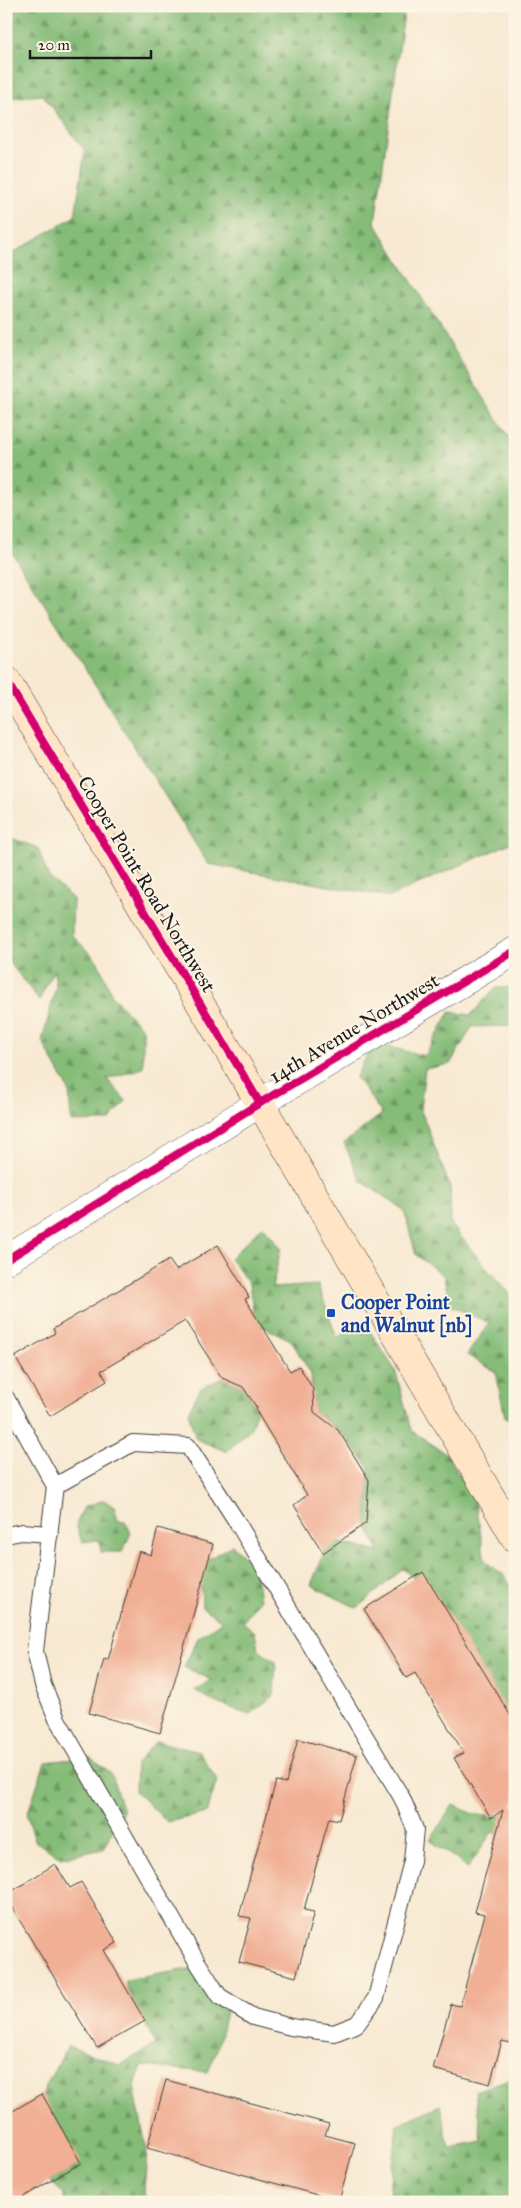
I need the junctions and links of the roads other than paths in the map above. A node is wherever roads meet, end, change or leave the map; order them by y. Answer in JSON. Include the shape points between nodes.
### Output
{"nodes":[{"id":1,"x":6,"y":680,"type":"edge"},
{"id":2,"x":515,"y":951,"type":"edge"},
{"id":3,"x":260,"y":1104,"type":"junction"},
{"id":4,"x":6,"y":1260,"type":"edge"},
{"id":5,"x":6,"y":1398,"type":"edge"},
{"id":6,"x":56,"y":1486,"type":"junction"},
{"id":7,"x":50,"y":1534,"type":"junction"},
{"id":8,"x":6,"y":1535,"type":"edge"},
{"id":9,"x":515,"y":1538,"type":"edge"}],
"edges":[{"from":1,"to":3,"type":"main road","name":"Cooper Point Road Northwest"},
{"from":2,"to":3,"type":"street","name":"14th Avenue Northwest"},
{"from":3,"to":4,"type":"street","name":"14th Avenue Northwest"},
{"from":3,"to":9,"type":"main road","name":"Cooper Point Road Northwest"},
{"from":5,"to":6,"type":"lane"},
{"from":6,"to":7,"type":"lane"},
{"from":6,"to":7,"type":"lane","via":[[133,1443],[188,1446],[402,1798],[415,1829],[412,1861],[376,1998],[357,2024],[334,2033],[253,2017],[220,1996],[196,1960],[57,1719],[43,1685],[35,1652]]},
{"from":7,"to":8,"type":"lane","via":[[22,1532]]}]}
